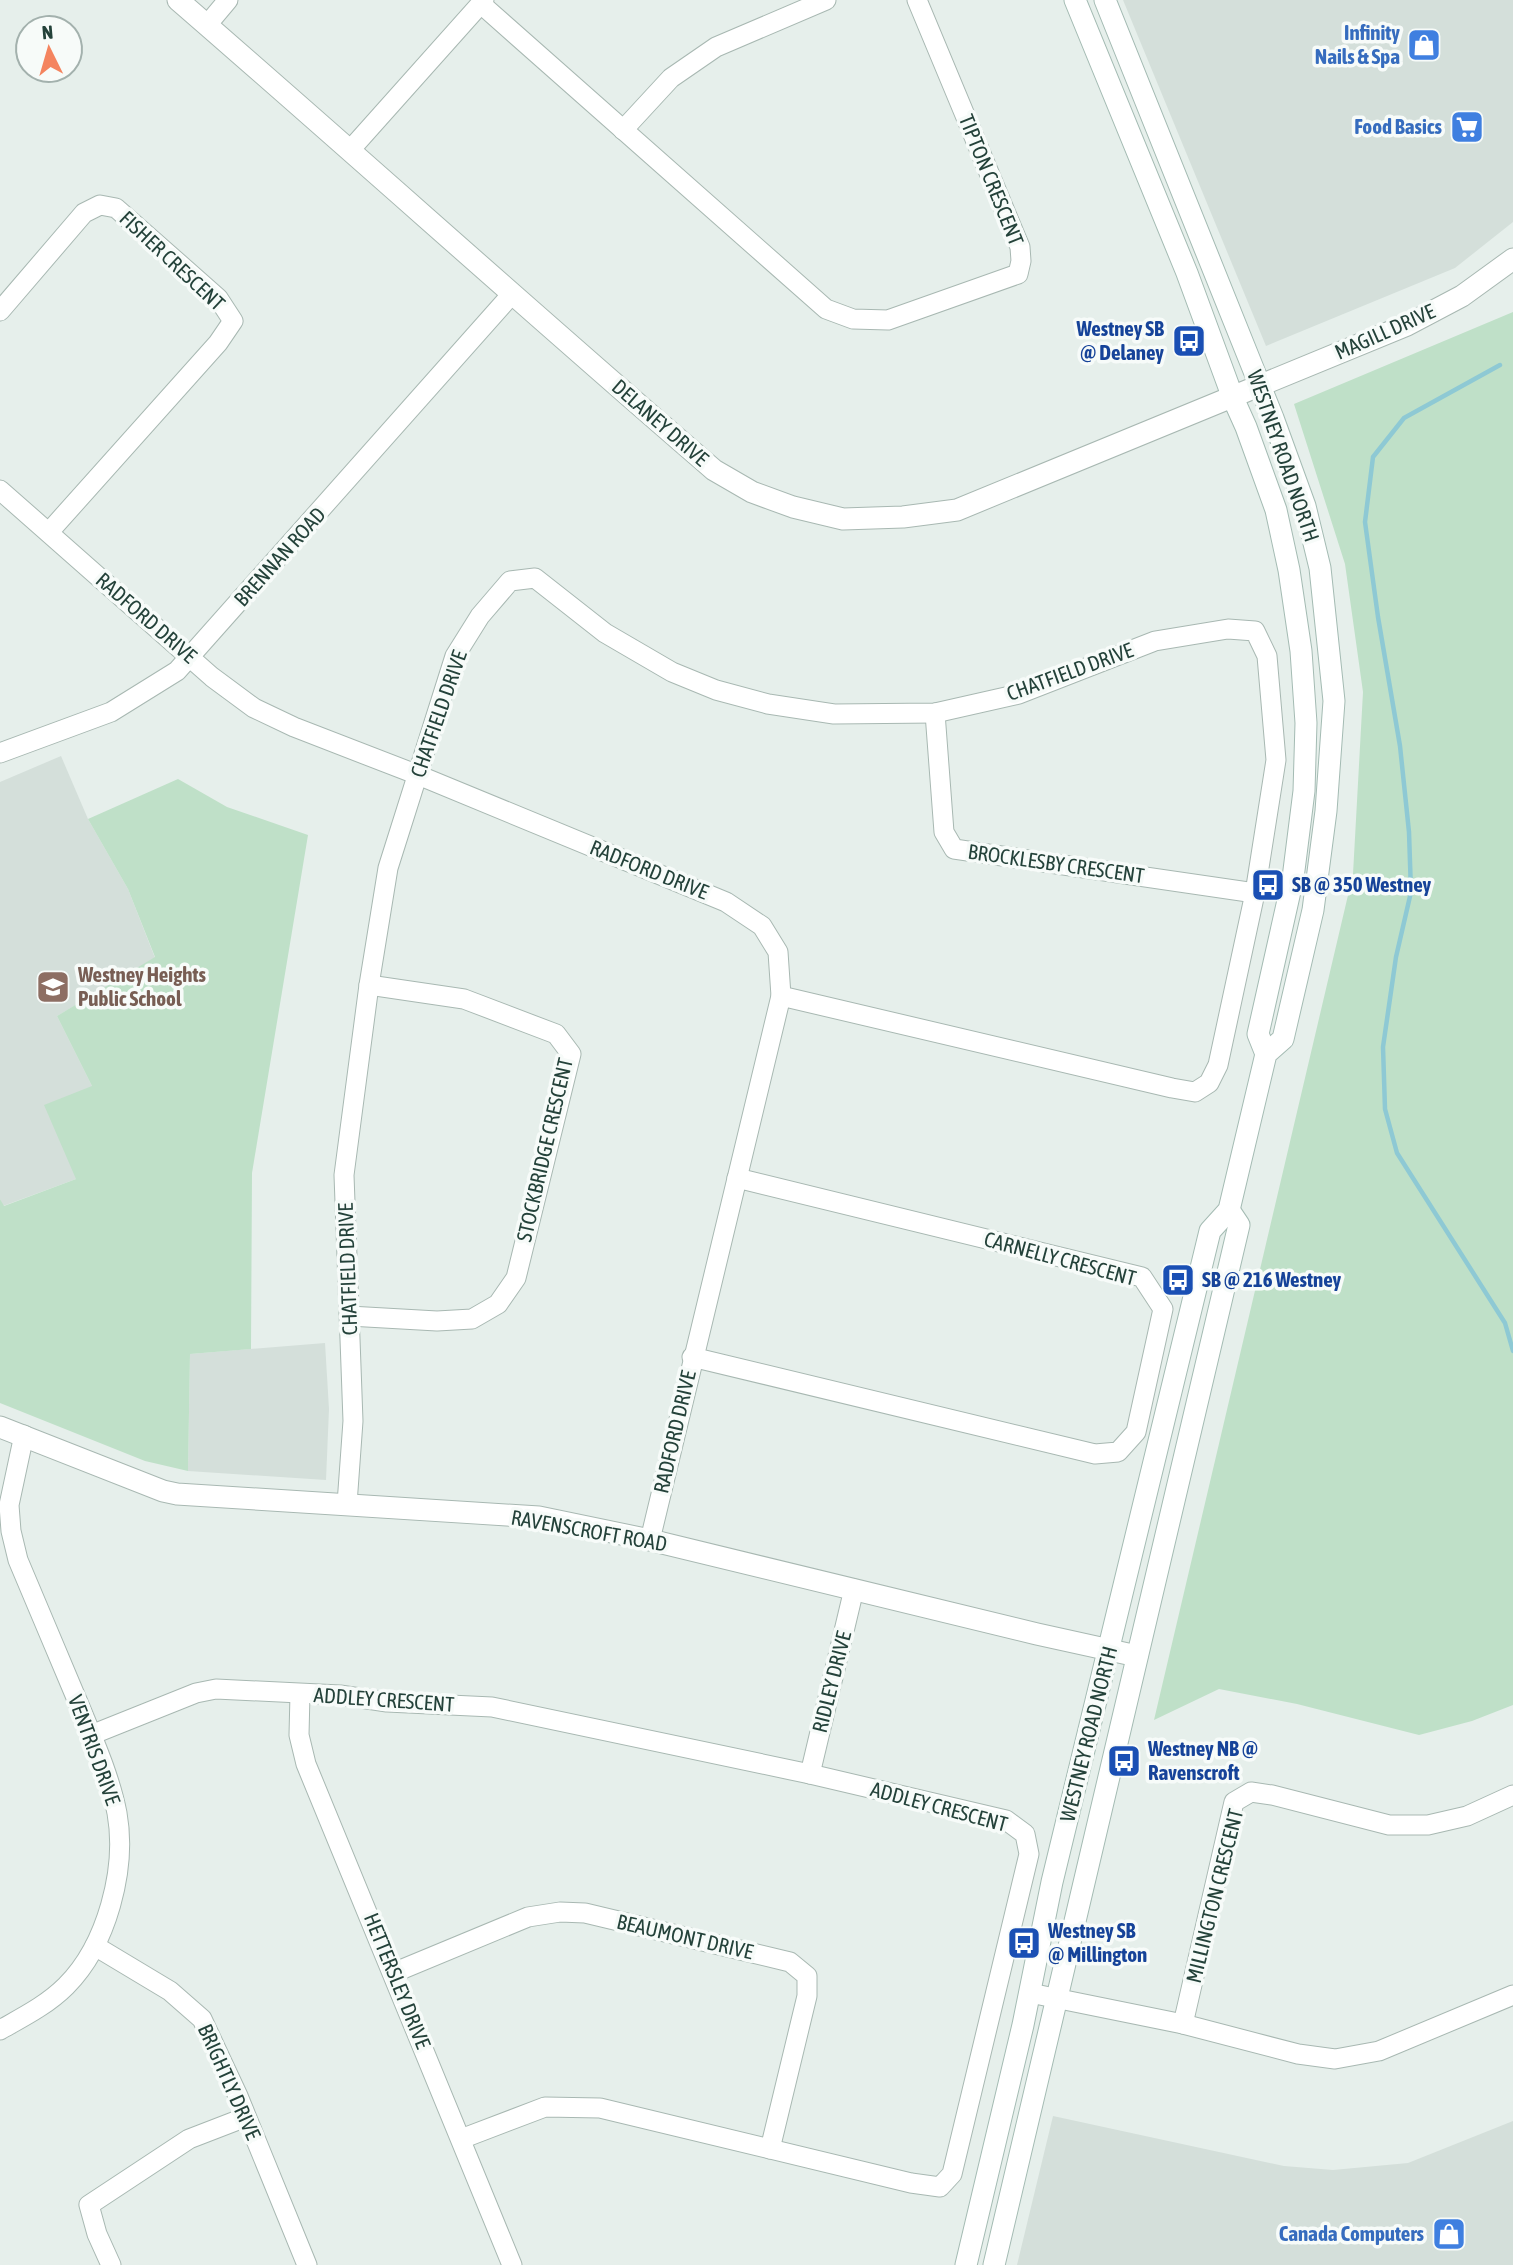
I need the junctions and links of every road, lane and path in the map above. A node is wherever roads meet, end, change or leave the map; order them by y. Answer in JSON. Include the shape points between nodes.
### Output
{"nodes":[{"id":1,"x":178,"y":0,"type":"edge"},
{"id":2,"x":228,"y":0,"type":"edge"},
{"id":3,"x":826,"y":0,"type":"edge"},
{"id":4,"x":917,"y":0,"type":"edge"},
{"id":5,"x":1075,"y":0,"type":"edge"},
{"id":6,"x":1105,"y":0,"type":"edge"},
{"id":7,"x":482,"y":2,"type":"edge"},
{"id":8,"x":207,"y":26,"type":"junction"},
{"id":9,"x":623,"y":130,"type":"junction"},
{"id":10,"x":351,"y":149,"type":"junction"},
{"id":11,"x":1513,"y":259,"type":"edge"},
{"id":12,"x":512,"y":295,"type":"junction"},
{"id":13,"x":0,"y":311,"type":"edge"},
{"id":14,"x":1248,"y":392,"type":"junction"},
{"id":15,"x":0,"y":490,"type":"edge"},
{"id":16,"x":49,"y":532,"type":"junction"},
{"id":17,"x":191,"y":657,"type":"junction"},
{"id":18,"x":934,"y":713,"type":"junction"},
{"id":19,"x":0,"y":753,"type":"edge"},
{"id":20,"x":418,"y":775,"type":"junction"},
{"id":21,"x":1255,"y":893,"type":"junction"},
{"id":22,"x":369,"y":985,"type":"junction"},
{"id":23,"x":781,"y":996,"type":"junction"},
{"id":24,"x":1266,"y":1054,"type":"junction"},
{"id":25,"x":737,"y":1178,"type":"junction"},
{"id":26,"x":1229,"y":1210,"type":"junction"},
{"id":27,"x":349,"y":1315,"type":"junction"},
{"id":28,"x":692,"y":1357,"type":"junction"},
{"id":29,"x":0,"y":1427,"type":"edge"},
{"id":30,"x":24,"y":1435,"type":"junction"},
{"id":31,"x":348,"y":1504,"type":"junction"},
{"id":32,"x":650,"y":1540,"type":"junction"},
{"id":33,"x":854,"y":1589,"type":"junction"},
{"id":34,"x":1110,"y":1651,"type":"junction"},
{"id":35,"x":1137,"y":1656,"type":"junction"},
{"id":36,"x":300,"y":1694,"type":"junction"},
{"id":37,"x":91,"y":1735,"type":"junction"},
{"id":38,"x":810,"y":1774,"type":"junction"},
{"id":39,"x":1513,"y":1795,"type":"edge"},
{"id":40,"x":95,"y":1946,"type":"junction"},
{"id":41,"x":393,"y":1973,"type":"junction"},
{"id":42,"x":1030,"y":1993,"type":"junction"},
{"id":43,"x":1513,"y":1995,"type":"edge"},
{"id":44,"x":1056,"y":1999,"type":"junction"},
{"id":45,"x":1183,"y":2024,"type":"junction"},
{"id":46,"x":0,"y":2029,"type":"edge"},
{"id":47,"x":246,"y":2117,"type":"junction"},
{"id":48,"x":1000,"y":2124,"type":"junction"},
{"id":49,"x":1026,"y":2129,"type":"junction"},
{"id":50,"x":461,"y":2139,"type":"junction"},
{"id":51,"x":770,"y":2148,"type":"junction"},
{"id":52,"x":111,"y":2265,"type":"edge"},
{"id":53,"x":307,"y":2265,"type":"edge"},
{"id":54,"x":512,"y":2265,"type":"edge"},
{"id":55,"x":966,"y":2265,"type":"edge"},
{"id":56,"x":994,"y":2265,"type":"edge"}],
"edges":[{"from":1,"to":8,"type":"main road","name":"DELANEY DRIVE"},
{"from":2,"to":8,"type":"street"},
{"from":3,"to":9,"type":"street","via":[[716,47],[671,78]]},
{"from":4,"to":9,"type":"street","name":"TIPTON CRESCENT","via":[[1020,247],[1017,274],[888,320],[853,319],[826,309]]},
{"from":5,"to":14,"type":"main road","name":"WESTNEY ROAD NORTH","via":[[1187,273]]},
{"from":6,"to":14,"type":"main road","name":"WESTNEY ROAD NORTH"},
{"from":7,"to":9,"type":"street","name":"TIPTON CRESCENT"},
{"from":7,"to":10,"type":"street"},
{"from":8,"to":10,"type":"main road","name":"DELANEY DRIVE"},
{"from":10,"to":12,"type":"main road","name":"DELANEY DRIVE"},
{"from":11,"to":14,"type":"main road","name":"MAGILL DRIVE","via":[[1462,296],[1407,325]]},
{"from":12,"to":14,"type":"main road","name":"DELANEY DRIVE","via":[[714,470],[752,492],[843,519],[957,510]]},
{"from":12,"to":17,"type":"street","name":"BRENNAN ROAD"},
{"from":13,"to":16,"type":"street","name":"FISHER CRESCENT","via":[[84,213],[100,205],[116,208],[218,298],[233,321]]},
{"from":14,"to":24,"type":"main road","name":"WESTNEY ROAD NORTH","via":[[1246,428],[1276,510],[1289,570],[1306,723],[1304,791],[1293,878],[1258,1034]]},
{"from":14,"to":24,"type":"main road","name":"WESTNEY ROAD NORTH","via":[[1305,506],[1320,568],[1334,701],[1313,909],[1283,1039]]},
{"from":15,"to":16,"type":"street","name":"RADFORD DRIVE"},
{"from":16,"to":17,"type":"street","name":"RADFORD DRIVE"},
{"from":17,"to":19,"type":"street","name":"BRENNAN ROAD","via":[[177,671],[111,712]]},
{"from":17,"to":20,"type":"street","name":"RADFORD DRIVE","via":[[254,708]]},
{"from":18,"to":20,"type":"street","name":"CHATFIELD DRIVE","via":[[834,714],[716,690],[672,672],[605,633],[535,578],[522,579],[510,581],[502,589],[455,656]]},
{"from":18,"to":21,"type":"street","name":"BROCKLESBY CRESCENT","via":[[944,832],[954,849]]},
{"from":18,"to":21,"type":"street","name":"CHATFIELD DRIVE","via":[[1019,694],[1155,641],[1228,629],[1255,631],[1266,656],[1276,761]]},
{"from":20,"to":22,"type":"street","name":"CHATFIELD DRIVE","via":[[388,868]]},
{"from":20,"to":23,"type":"street","name":"RADFORD DRIVE","via":[[726,902],[762,926],[778,952]]},
{"from":21,"to":23,"type":"street","name":"CHATFIELD DRIVE","via":[[1217,1065],[1209,1083],[1195,1092]]},
{"from":22,"to":27,"type":"street","name":"CHATFIELD DRIVE","via":[[344,1175]]},
{"from":22,"to":27,"type":"street","name":"STOCKBRIDGE CRESCENT","via":[[464,999],[556,1034],[570,1054],[516,1279],[498,1304],[472,1320]]},
{"from":23,"to":25,"type":"street","name":"RADFORD DRIVE"},
{"from":24,"to":26,"type":"main road","name":"WESTNEY ROAD NORTH"},
{"from":25,"to":28,"type":"street","name":"RADFORD DRIVE"},
{"from":25,"to":28,"type":"street","name":"CARNELLY CRESCENT","via":[[1142,1278],[1163,1310],[1136,1432],[1118,1452],[1095,1454]]},
{"from":26,"to":34,"type":"main road","name":"WESTNEY ROAD NORTH","via":[[1210,1231]]},
{"from":26,"to":35,"type":"main road","name":"WESTNEY ROAD NORTH","via":[[1239,1225]]},
{"from":27,"to":31,"type":"street","name":"CHATFIELD DRIVE","via":[[352,1421]]},
{"from":28,"to":32,"type":"street","name":"RADFORD DRIVE"},
{"from":29,"to":30,"type":"main road","name":"RAVENSCROFT ROAD"},
{"from":30,"to":31,"type":"main road","name":"RAVENSCROFT ROAD","via":[[163,1491]]},
{"from":30,"to":37,"type":"street","name":"VENTRIS DRIVE","via":[[9,1505],[11,1531],[18,1560]]},
{"from":31,"to":32,"type":"main road","name":"RAVENSCROFT ROAD","via":[[539,1517]]},
{"from":32,"to":33,"type":"main road","name":"RAVENSCROFT ROAD"},
{"from":33,"to":34,"type":"main road","name":"RAVENSCROFT ROAD"},
{"from":33,"to":38,"type":"street","name":"RIDLEY DRIVE"},
{"from":34,"to":35,"type":"main road","name":"RAVENSCROFT ROAD"},
{"from":34,"to":42,"type":"main road","name":"WESTNEY ROAD NORTH","via":[[1052,1882]]},
{"from":35,"to":44,"type":"main road","name":"WESTNEY ROAD NORTH"},
{"from":36,"to":37,"type":"street","name":"ADDLEY CRESCENT","via":[[216,1689]]},
{"from":36,"to":38,"type":"street","name":"ADDLEY CRESCENT","via":[[492,1707]]},
{"from":36,"to":41,"type":"street","name":"HETTERSLEY DRIVE","via":[[299,1735],[306,1764]]},
{"from":37,"to":40,"type":"street","name":"VENTRIS DRIVE","via":[[117,1812],[121,1852],[113,1895]]},
{"from":38,"to":51,"type":"street","name":"ADDLEY CRESCENT","via":[[1006,1820],[1025,1834],[1029,1854],[952,2174],[940,2187],[911,2183]]},
{"from":39,"to":45,"type":"street","name":"MILLINGTON CRESCENT","via":[[1467,1816],[1428,1825],[1389,1825],[1251,1792],[1234,1802]]},
{"from":40,"to":46,"type":"street","name":"VENTRIS DRIVE","via":[[67,1985],[38,2009]]},
{"from":40,"to":47,"type":"street","name":"BRIGHTLY DRIVE","via":[[170,1991],[202,2019]]},
{"from":41,"to":50,"type":"street","name":"HETTERSLEY DRIVE"},
{"from":41,"to":51,"type":"street","name":"BEAUMONT DRIVE","via":[[528,1917],[560,1912],[585,1913],[790,1962],[807,1976],[807,1996]]},
{"from":42,"to":44,"type":"street"},
{"from":42,"to":48,"type":"main road","name":"WESTNEY ROAD NORTH"},
{"from":43,"to":45,"type":"street","via":[[1379,2050],[1335,2059]]},
{"from":44,"to":45,"type":"street"},
{"from":44,"to":49,"type":"main road","name":"WESTNEY ROAD NORTH"},
{"from":47,"to":52,"type":"street","via":[[189,2139],[89,2205]]},
{"from":47,"to":53,"type":"street","name":"BRIGHTLY DRIVE"},
{"from":48,"to":49,"type":"main road"},
{"from":48,"to":55,"type":"main road","name":"WESTNEY ROAD NORTH"},
{"from":49,"to":56,"type":"main road","name":"WESTNEY ROAD NORTH"},
{"from":50,"to":51,"type":"street","name":"ADDLEY CRESCENT","via":[[545,2107],[600,2108]]},
{"from":50,"to":54,"type":"street","name":"HETTERSLEY DRIVE"}]}
